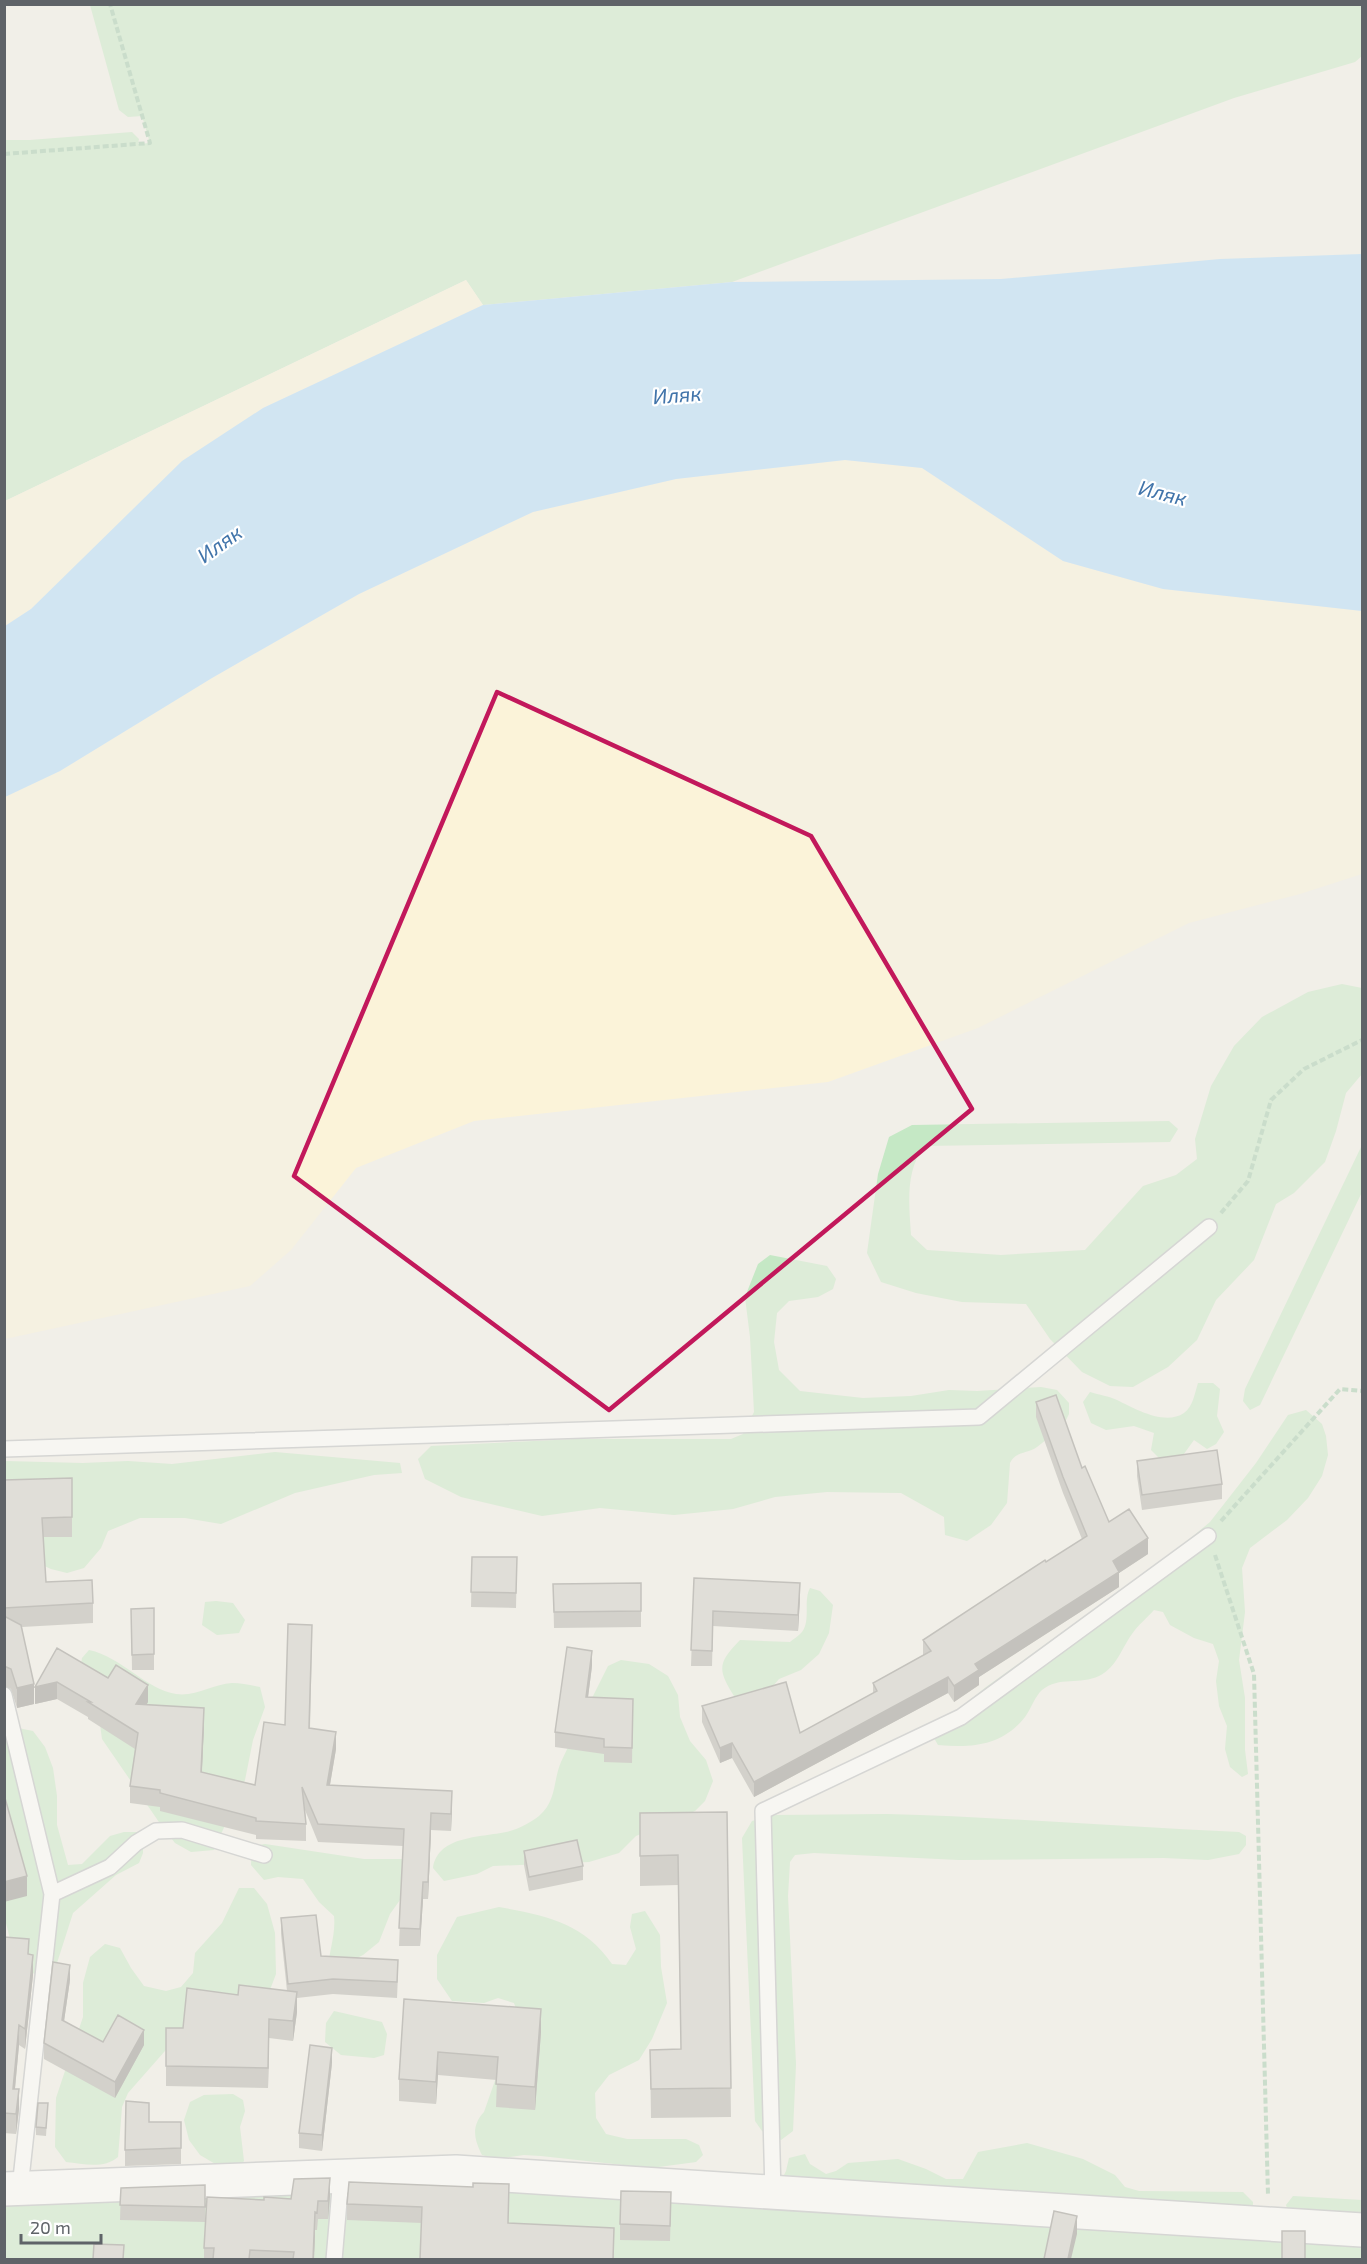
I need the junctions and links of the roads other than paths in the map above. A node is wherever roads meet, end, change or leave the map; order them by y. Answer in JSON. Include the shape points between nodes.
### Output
{"nodes":[{"id":1,"x":1209,"y":1227,"type":"road end"},
{"id":2,"x":4,"y":1449,"type":"edge"},
{"id":3,"x":1208,"y":1536,"type":"road end"},
{"id":4,"x":4,"y":1695,"type":"edge"},
{"id":5,"x":264,"y":1855,"type":"dead end"},
{"id":6,"x":52,"y":1894,"type":"junction"},
{"id":7,"x":341,"y":2177,"type":"junction"},
{"id":8,"x":12,"y":2188,"type":"edge"},
{"id":9,"x":774,"y":2193,"type":"junction"},
{"id":10,"x":1362,"y":2230,"type":"edge"},
{"id":11,"x":334,"y":2259,"type":"edge"}],
"edges":[{"from":1,"to":2,"type":"lane","via":[[979,1417]]},
{"from":3,"to":9,"type":"lane","via":[[961,1717],[763,1811]]},
{"from":4,"to":6,"type":"lane"},
{"from":5,"to":6,"type":"lane","via":[[182,1830],[156,1831],[110,1866]]},
{"from":6,"to":8,"type":"lane"},
{"from":7,"to":8,"type":"street"},
{"from":7,"to":9,"type":"street","via":[[456,2172]]},
{"from":7,"to":11,"type":"lane"},
{"from":9,"to":10,"type":"street"}]}
